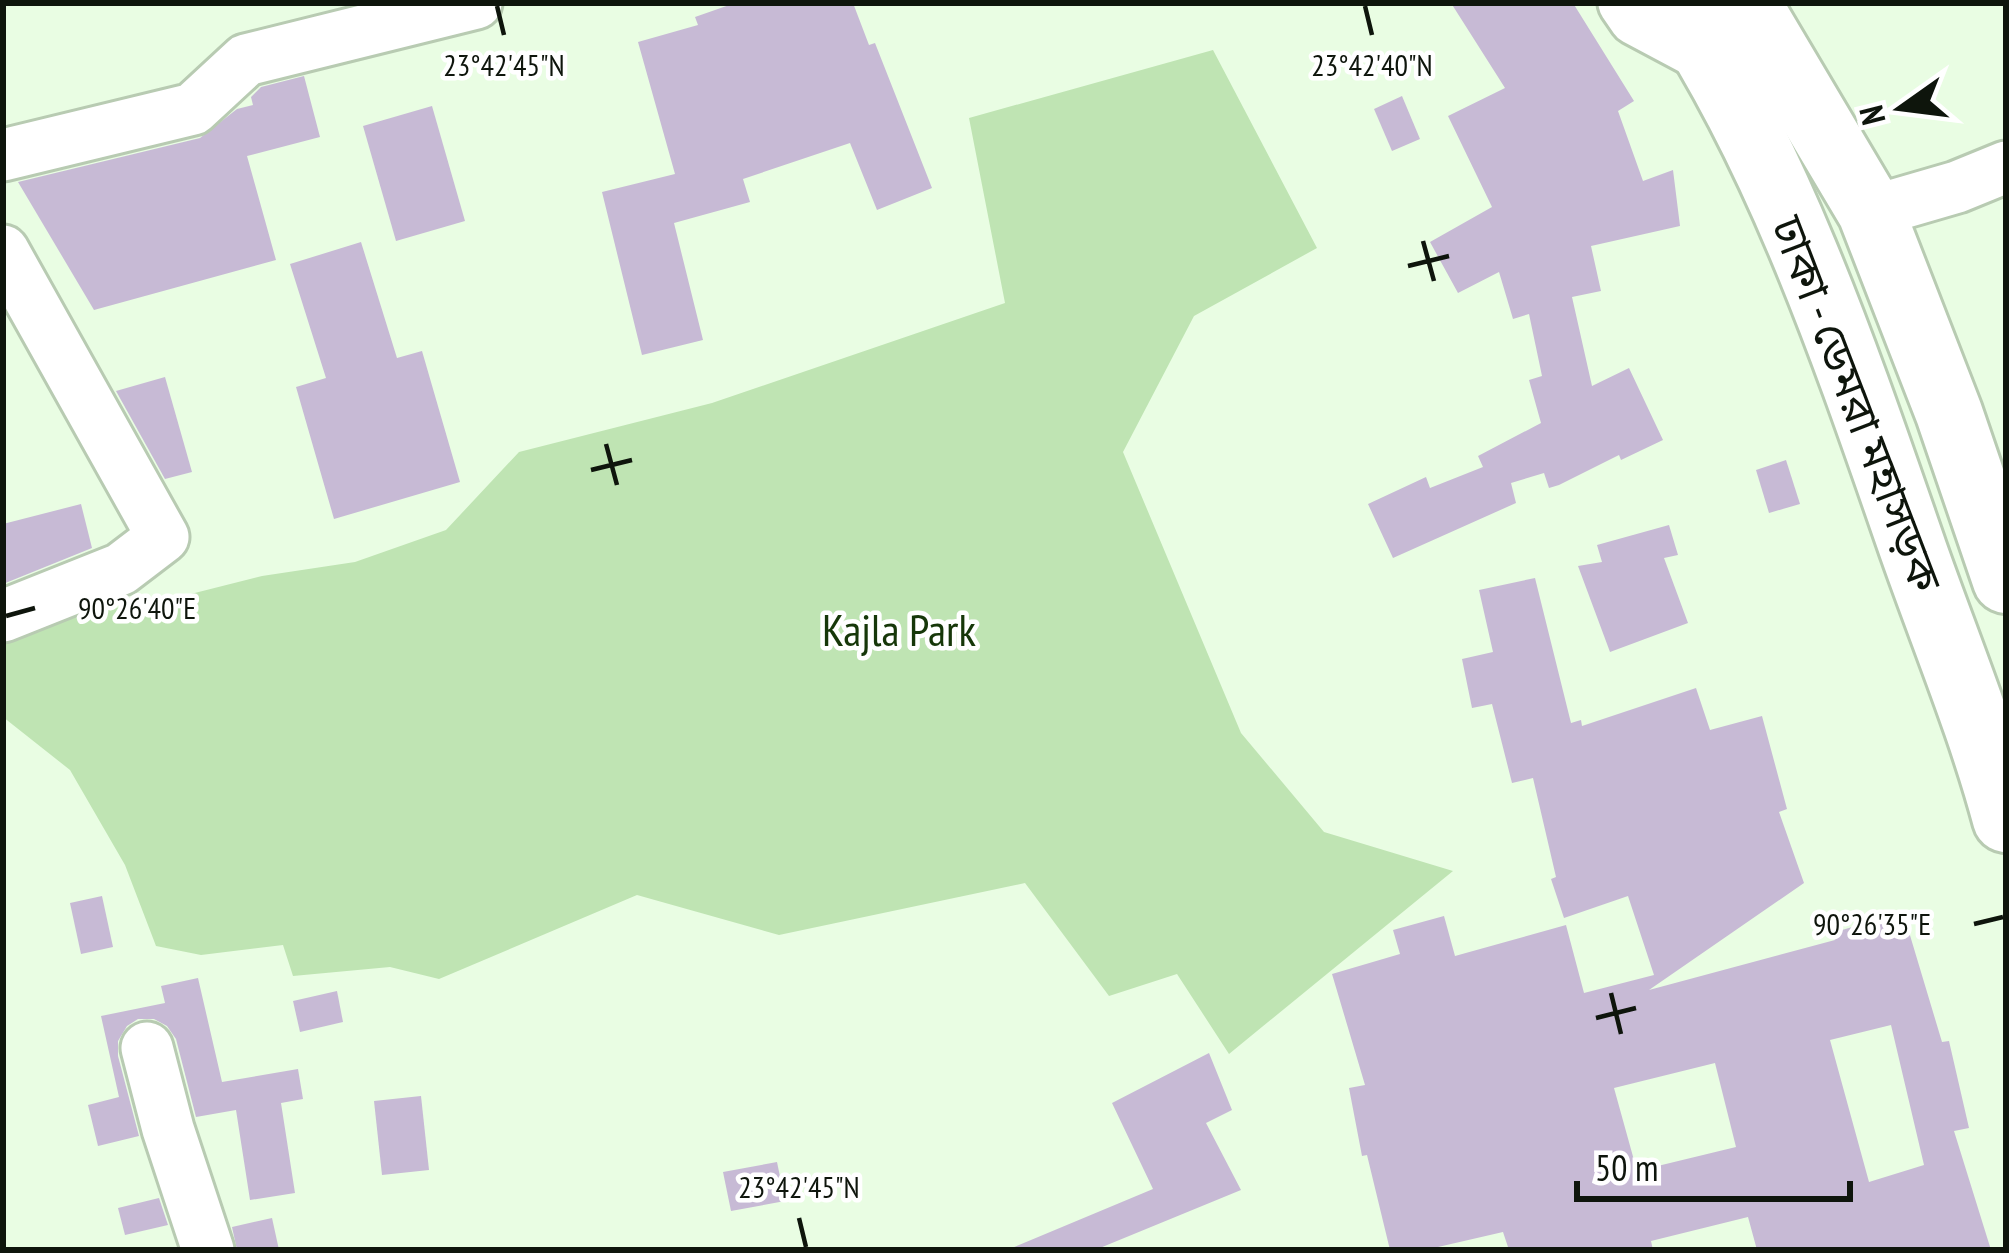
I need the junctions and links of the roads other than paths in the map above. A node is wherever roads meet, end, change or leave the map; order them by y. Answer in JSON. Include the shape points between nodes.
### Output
{"nodes":[{"id":1,"x":476,"y":3,"type":"edge"},
{"id":2,"x":1624,"y":3,"type":"edge"},
{"id":3,"x":1675,"y":3,"type":"edge"},
{"id":4,"x":1750,"y":25,"type":"edge"},
{"id":5,"x":3,"y":155,"type":"edge"},
{"id":6,"x":2006,"y":167,"type":"edge"},
{"id":7,"x":1871,"y":212,"type":"junction"},
{"id":8,"x":3,"y":251,"type":"edge"},
{"id":9,"x":2006,"y":580,"type":"edge"},
{"id":10,"x":3,"y":616,"type":"edge"},
{"id":11,"x":2005,"y":808,"type":"edge"},
{"id":12,"x":147,"y":1048,"type":"dead end"},
{"id":13,"x":208,"y":1250,"type":"edge"}],
"edges":[{"from":1,"to":5,"type":"street","via":[[246,59],[193,109]]},
{"from":2,"to":4,"type":"street","via":[[1635,20]]},
{"from":3,"to":4,"type":"main road","name":"ঢাকা - ডেমরা মহাসড়ক"},
{"from":4,"to":7,"type":"main road","name":"ঢাকা - ডেমরা মহাসড়ক"},
{"from":4,"to":11,"type":"main road","name":"ঢাকা - ডেমরা মহাসড়ক","via":[[1766,165],[1866,412]]},
{"from":6,"to":7,"type":"street"},
{"from":7,"to":9,"type":"main road","name":"ঢাকা - ডেমরা মহাসড়ক"},
{"from":8,"to":10,"type":"street","via":[[163,537],[122,569]]},
{"from":12,"to":13,"type":"street"}]}
